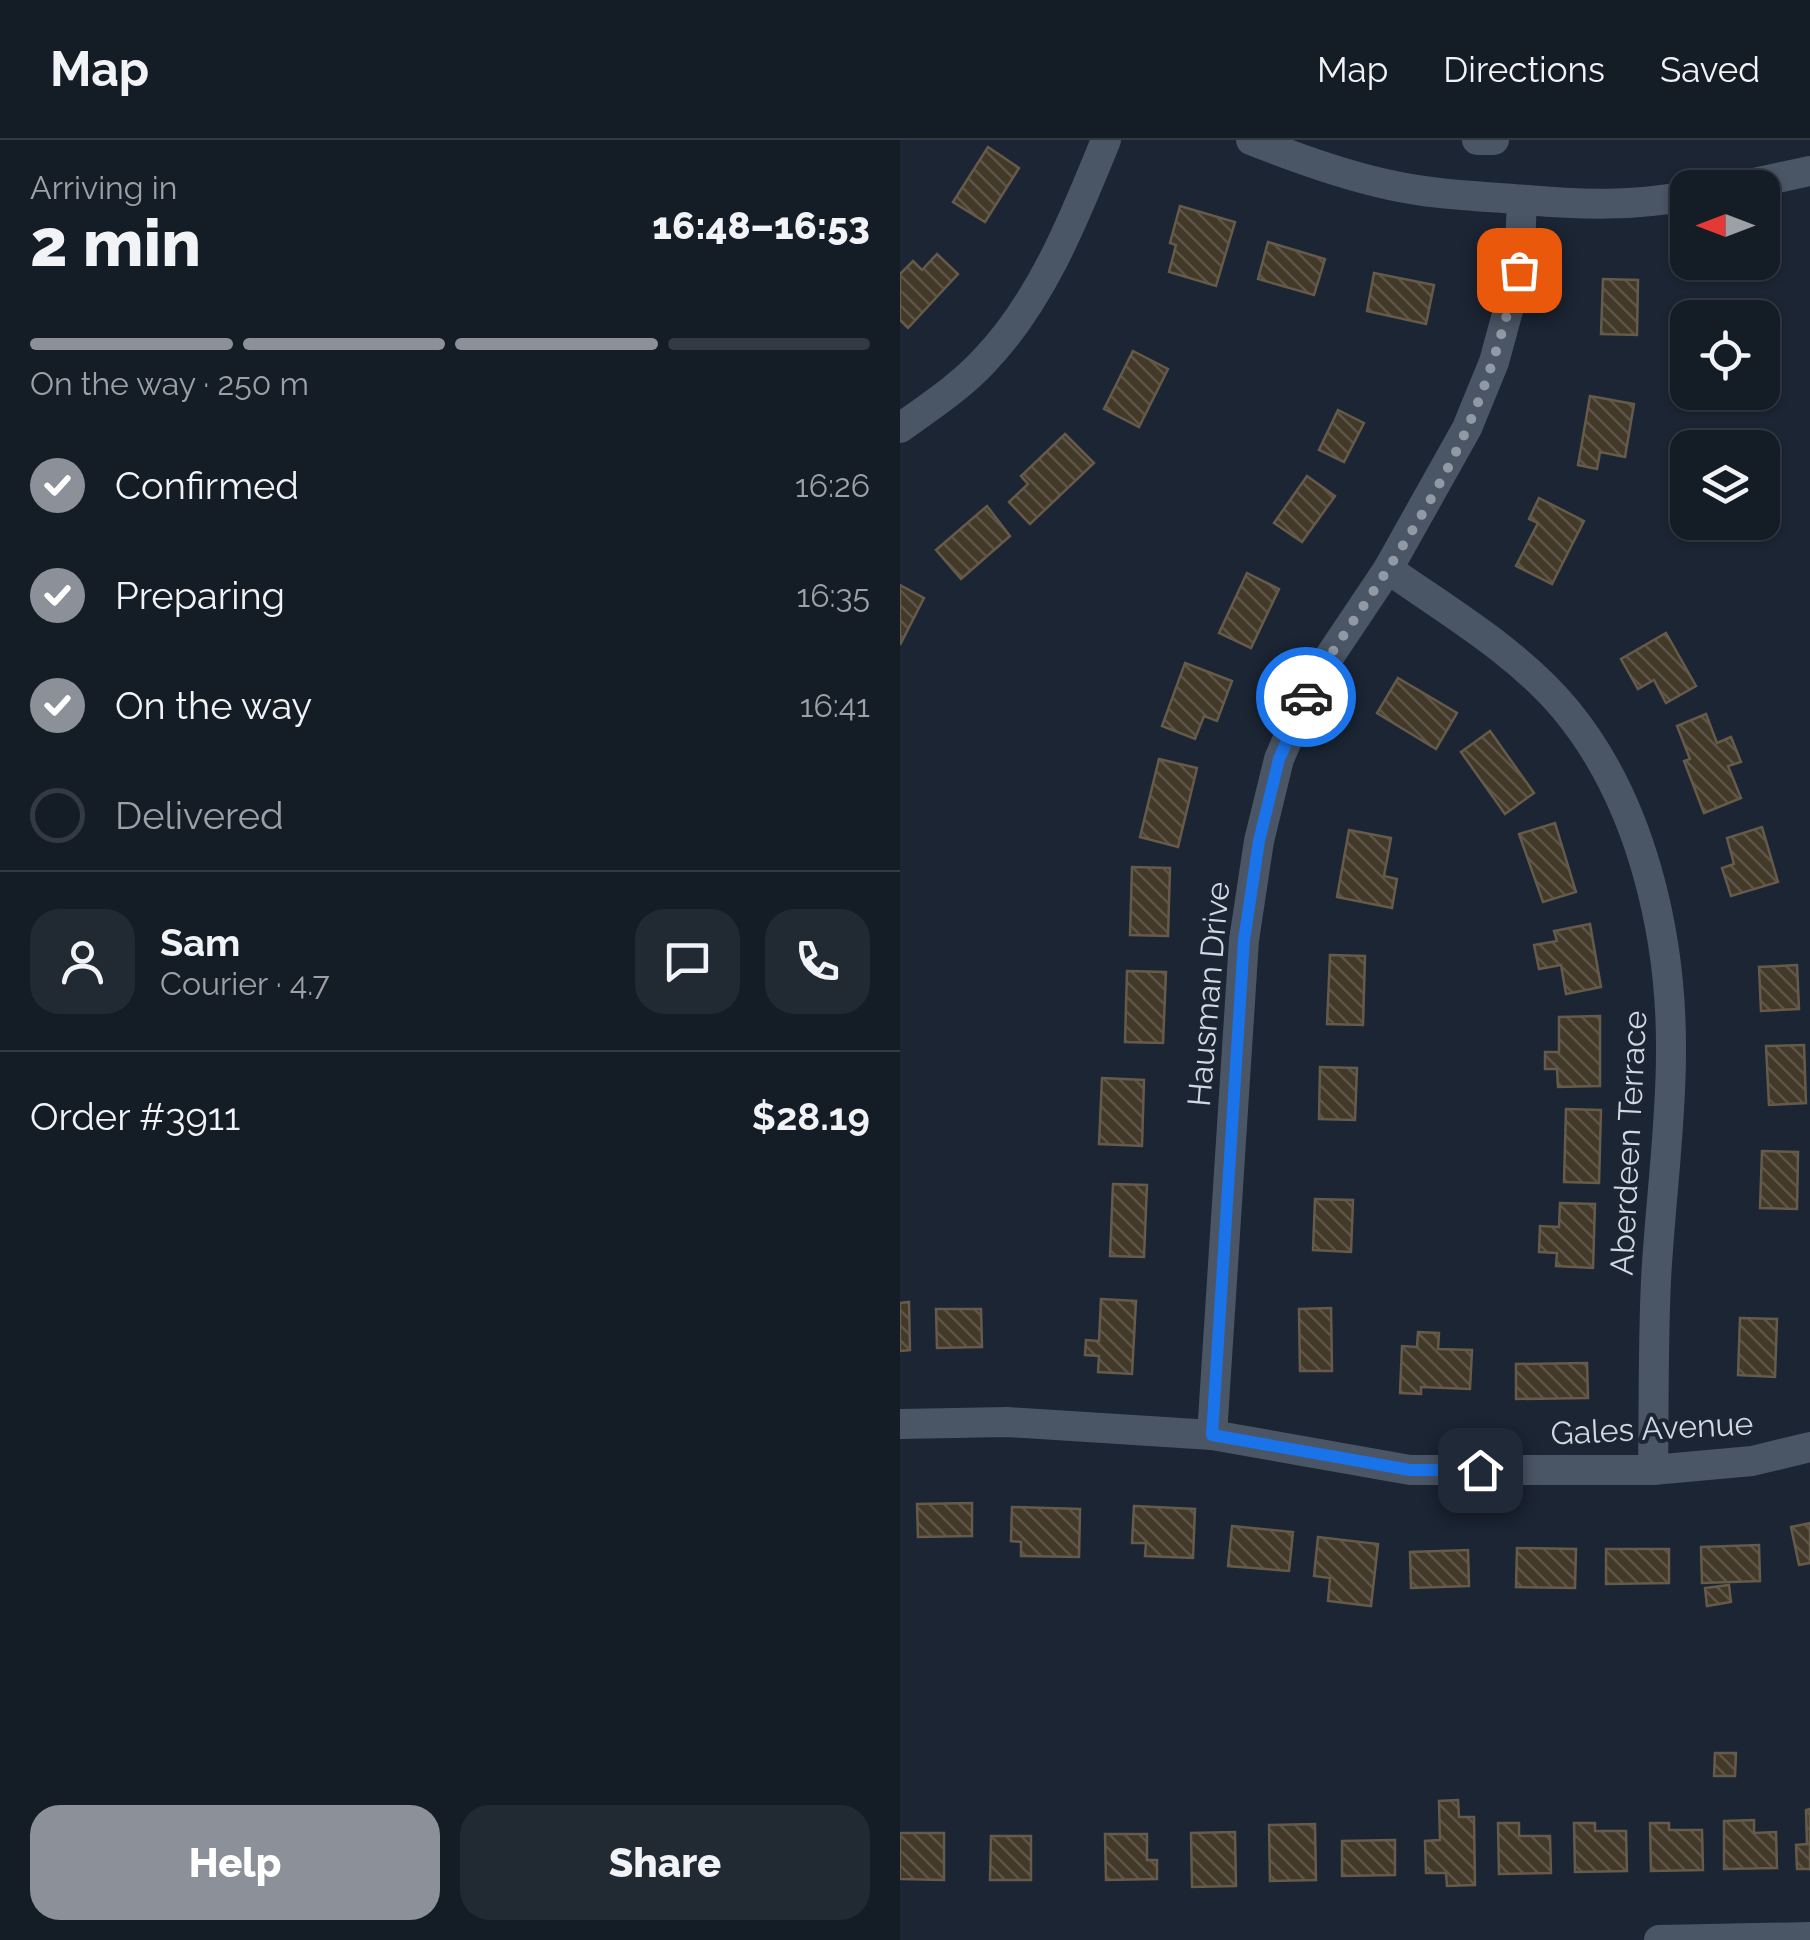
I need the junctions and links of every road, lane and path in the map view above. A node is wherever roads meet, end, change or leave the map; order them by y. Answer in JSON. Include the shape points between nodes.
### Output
{"nodes":[{"id":1,"x":1106,"y":140,"type":"edge"},
{"id":2,"x":1477,"y":140,"type":"edge"},
{"id":3,"x":1494,"y":140,"type":"edge"},
{"id":4,"x":1265,"y":142,"type":"edge"},
{"id":5,"x":1810,"y":171,"type":"edge"},
{"id":6,"x":1780,"y":177,"type":"edge"},
{"id":7,"x":1522,"y":200,"type":"junction"},
{"id":8,"x":1670,"y":200,"type":"edge"},
{"id":9,"x":900,"y":428,"type":"edge"},
{"id":10,"x":1388,"y":569,"type":"junction"},
{"id":11,"x":900,"y":1424,"type":"edge"},
{"id":12,"x":1212,"y":1435,"type":"junction"},
{"id":13,"x":1810,"y":1448,"type":"edge"},
{"id":14,"x":1653,"y":1470,"type":"junction"},
{"id":15,"x":1810,"y":1937,"type":"edge"},
{"id":16,"x":1659,"y":1940,"type":"edge"}],
"edges":[{"from":1,"to":9,"type":"street","via":[[1007,336]]},
{"from":2,"to":3,"type":"street"},
{"from":4,"to":7,"type":"street","via":[[1389,185]]},
{"from":5,"to":6,"type":"street"},
{"from":7,"to":8,"type":"street","via":[[1586,206]]},
{"from":7,"to":10,"type":"street","name":"Hausman Drive","via":[[1519,270],[1494,362],[1467,428]]},
{"from":10,"to":12,"type":"street","name":"Hausman Drive","via":[[1313,681],[1279,759],[1259,841],[1244,940]]},
{"from":10,"to":14,"type":"street","name":"Aberdeen Terrace","via":[[1506,652],[1568,713],[1625,811],[1646,870],[1670,993],[1671,1056],[1656,1281]]},
{"from":11,"to":12,"type":"street","name":"Gales Avenue","via":[[1007,1422]]},
{"from":12,"to":14,"type":"street","name":"Gales Avenue","via":[[1410,1470]]},
{"from":13,"to":14,"type":"street","name":"Gales Avenue"},
{"from":15,"to":16,"type":"street"}]}
